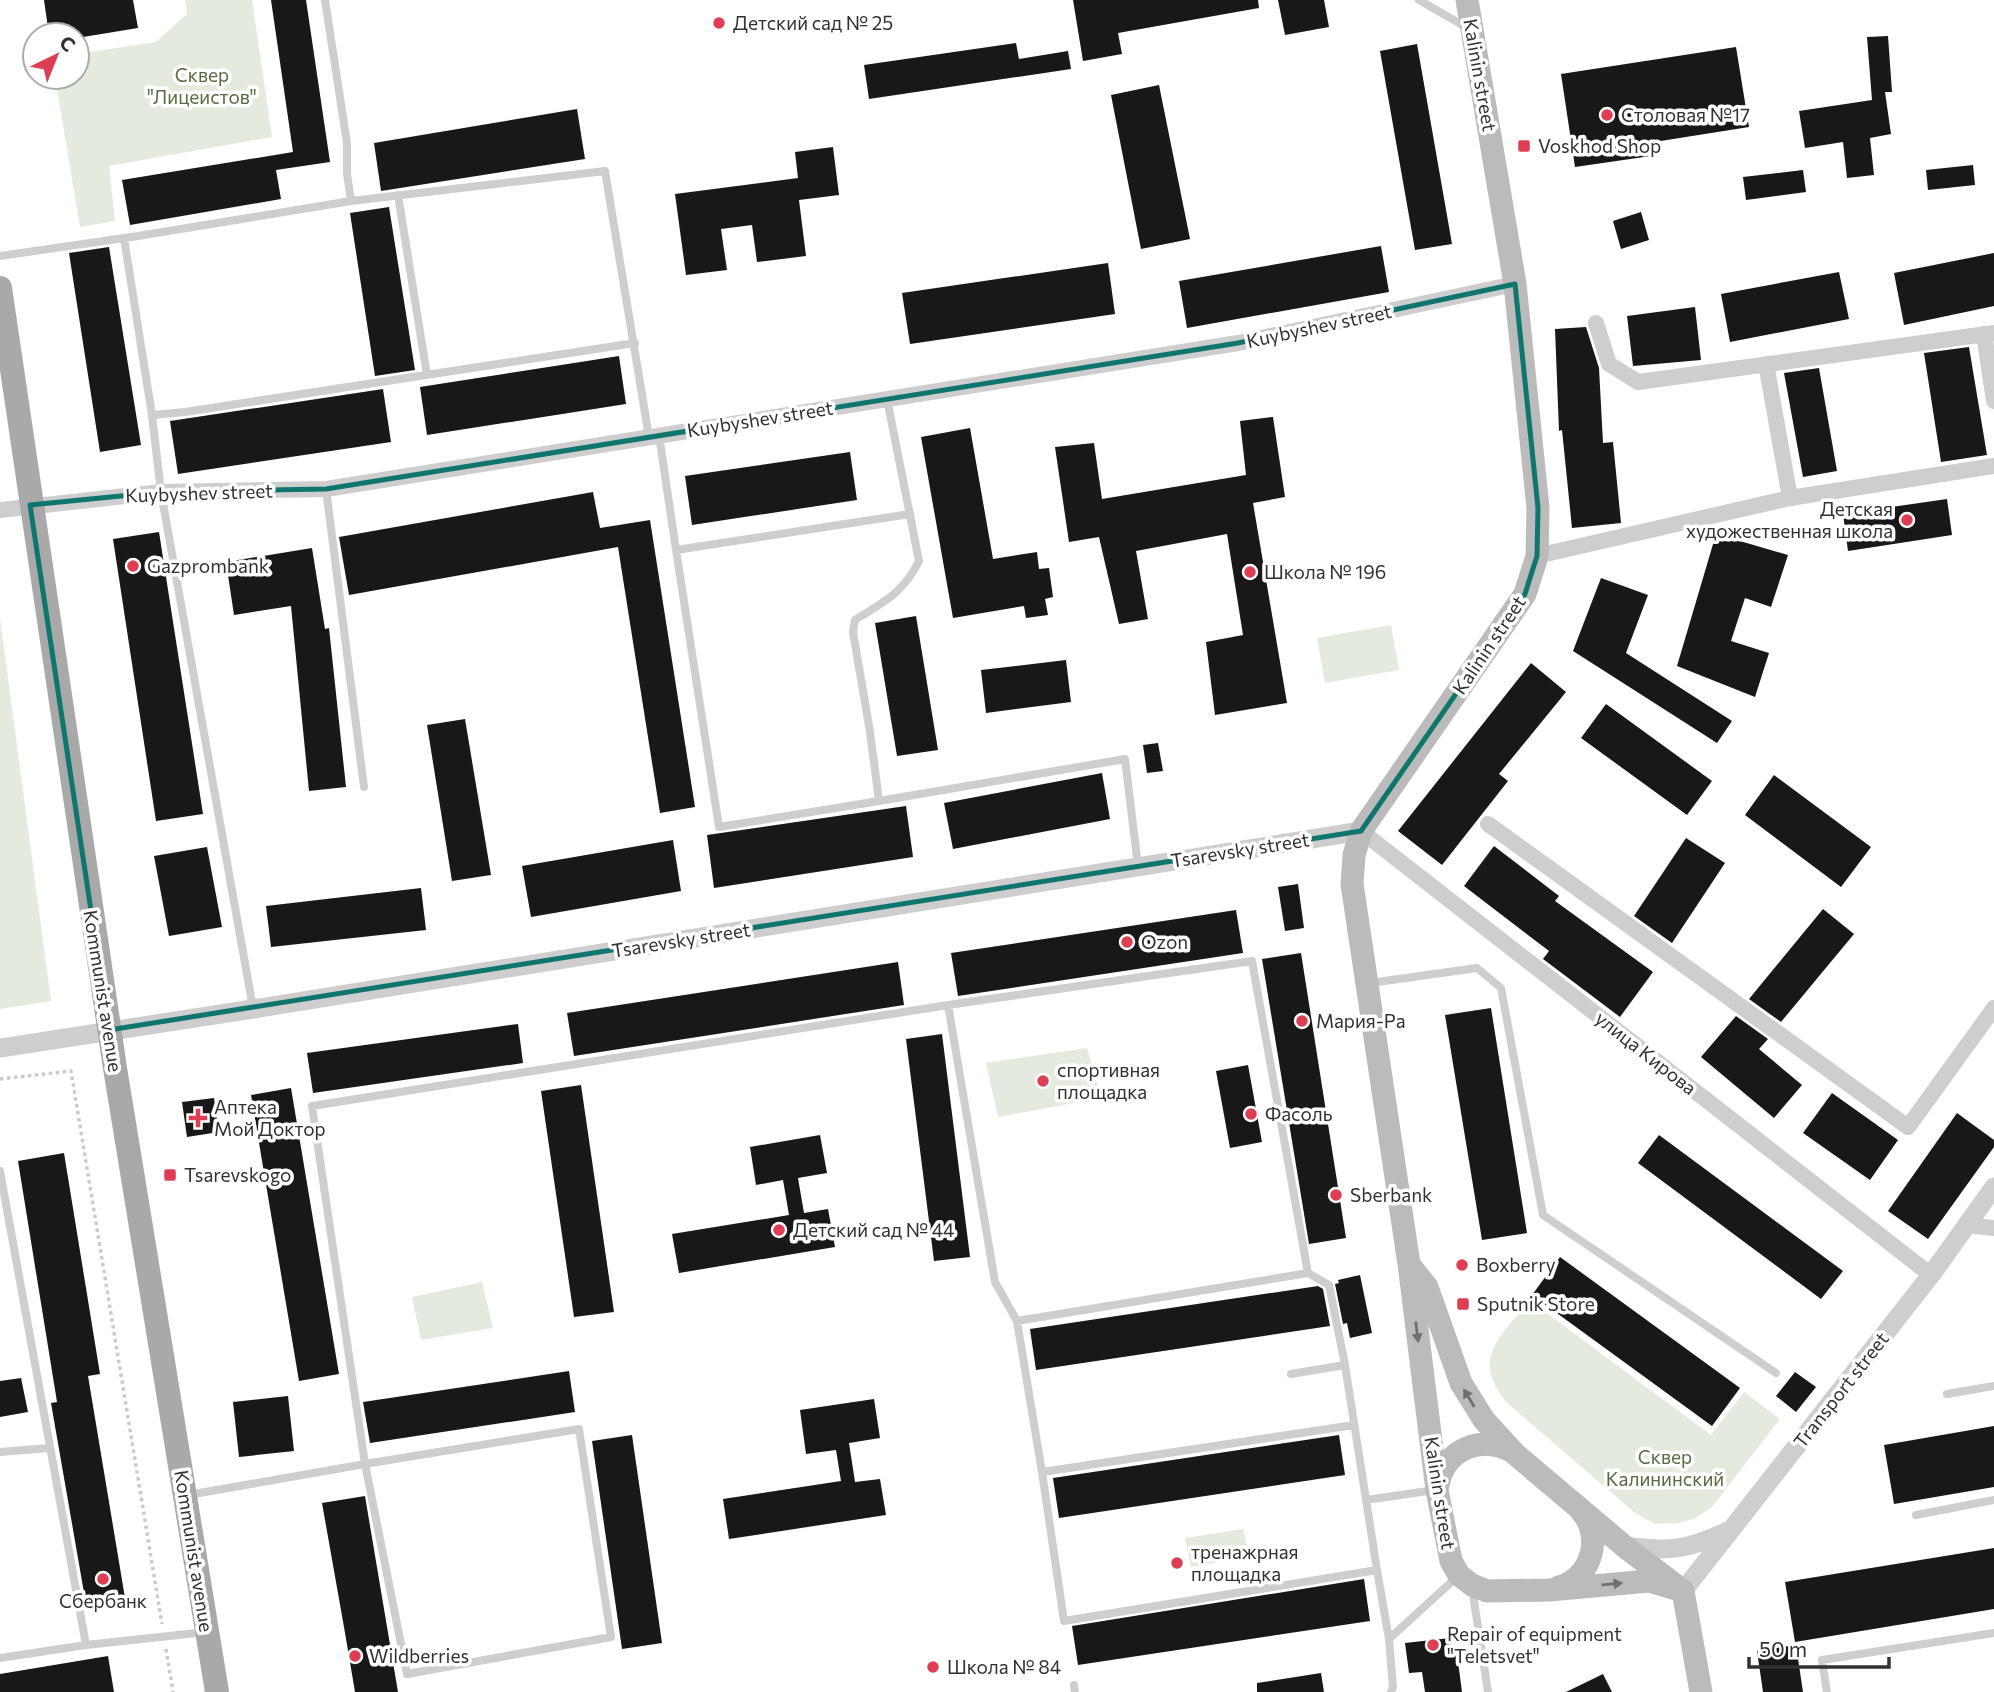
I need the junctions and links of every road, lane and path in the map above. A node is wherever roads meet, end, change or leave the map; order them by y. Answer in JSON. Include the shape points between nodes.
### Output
{"nodes":[{"id":1,"x":325,"y":0,"type":"edge"},
{"id":2,"x":1419,"y":0,"type":"edge"},
{"id":3,"x":1467,"y":0,"type":"edge"},
{"id":4,"x":1472,"y":30,"type":"junction"},
{"id":5,"x":398,"y":195,"type":"junction"},
{"id":6,"x":351,"y":201,"type":"junction"},
{"id":7,"x":124,"y":238,"type":"junction"},
{"id":8,"x":0,"y":256,"type":"edge"},
{"id":9,"x":1515,"y":285,"type":"junction"},
{"id":10,"x":0,"y":288,"type":"edge"},
{"id":11,"x":1596,"y":323,"type":"dead end"},
{"id":12,"x":1989,"y":334,"type":"edge"},
{"id":13,"x":635,"y":343,"type":"junction"},
{"id":14,"x":1766,"y":365,"type":"junction"},
{"id":15,"x":427,"y":375,"type":"junction"},
{"id":16,"x":887,"y":399,"type":"junction"},
{"id":17,"x":1994,"y":401,"type":"edge"},
{"id":18,"x":152,"y":415,"type":"junction"},
{"id":19,"x":654,"y":436,"type":"junction"},
{"id":20,"x":1994,"y":466,"type":"edge"},
{"id":21,"x":326,"y":489,"type":"junction"},
{"id":22,"x":161,"y":492,"type":"junction"},
{"id":23,"x":1790,"y":498,"type":"junction"},
{"id":24,"x":30,"y":506,"type":"junction"},
{"id":25,"x":0,"y":510,"type":"edge"},
{"id":26,"x":909,"y":514,"type":"junction"},
{"id":27,"x":676,"y":550,"type":"junction"},
{"id":28,"x":1537,"y":556,"type":"junction"},
{"id":29,"x":364,"y":787,"type":"dead end"},
{"id":30,"x":879,"y":801,"type":"junction"},
{"id":31,"x":1488,"y":824,"type":"dead end"},
{"id":32,"x":1361,"y":831,"type":"junction"},
{"id":33,"x":1138,"y":866,"type":"junction"},
{"id":34,"x":1367,"y":983,"type":"junction"},
{"id":35,"x":948,"y":1005,"type":"junction"},
{"id":36,"x":1994,"y":1008,"type":"edge"},
{"id":37,"x":253,"y":1009,"type":"junction"},
{"id":38,"x":109,"y":1030,"type":"junction"},
{"id":39,"x":0,"y":1048,"type":"edge"},
{"id":40,"x":0,"y":1079,"type":"edge"},
{"id":41,"x":0,"y":1171,"type":"edge"},
{"id":42,"x":1994,"y":1187,"type":"edge"},
{"id":43,"x":1965,"y":1225,"type":"junction"},
{"id":44,"x":1994,"y":1228,"type":"edge"},
{"id":45,"x":1409,"y":1264,"type":"junction"},
{"id":46,"x":1308,"y":1273,"type":"junction"},
{"id":47,"x":1931,"y":1275,"type":"junction"},
{"id":48,"x":1017,"y":1321,"type":"junction"},
{"id":49,"x":1345,"y":1365,"type":"junction"},
{"id":50,"x":1776,"y":1373,"type":"dead end"},
{"id":51,"x":1291,"y":1374,"type":"dead end"},
{"id":52,"x":1994,"y":1386,"type":"edge"},
{"id":53,"x":1947,"y":1394,"type":"dead end"},
{"id":54,"x":1354,"y":1424,"type":"junction"},
{"id":55,"x":49,"y":1448,"type":"junction"},
{"id":56,"x":0,"y":1452,"type":"edge"},
{"id":57,"x":1515,"y":1454,"type":"junction"},
{"id":58,"x":365,"y":1464,"type":"junction"},
{"id":59,"x":1042,"y":1472,"type":"junction"},
{"id":60,"x":1437,"y":1490,"type":"junction"},
{"id":61,"x":185,"y":1496,"type":"junction"},
{"id":62,"x":1366,"y":1500,"type":"junction"},
{"id":63,"x":1994,"y":1500,"type":"edge"},
{"id":64,"x":1575,"y":1504,"type":"junction"},
{"id":65,"x":1916,"y":1515,"type":"dead end"},
{"id":66,"x":1732,"y":1529,"type":"junction"},
{"id":67,"x":1624,"y":1546,"type":"junction"},
{"id":68,"x":1377,"y":1570,"type":"junction"},
{"id":69,"x":1465,"y":1580,"type":"junction"},
{"id":70,"x":1549,"y":1590,"type":"junction"},
{"id":71,"x":1683,"y":1591,"type":"junction"},
{"id":72,"x":207,"y":1632,"type":"junction"},
{"id":73,"x":1994,"y":1633,"type":"edge"},
{"id":74,"x":164,"y":1636,"type":"junction"},
{"id":75,"x":1390,"y":1639,"type":"junction"},
{"id":76,"x":86,"y":1646,"type":"junction"},
{"id":77,"x":0,"y":1658,"type":"edge"},
{"id":78,"x":173,"y":1692,"type":"edge"},
{"id":79,"x":216,"y":1692,"type":"edge"},
{"id":80,"x":1391,"y":1692,"type":"edge"},
{"id":81,"x":1488,"y":1692,"type":"edge"},
{"id":82,"x":1700,"y":1692,"type":"edge"},
{"id":83,"x":1827,"y":1692,"type":"edge"}],
"edges":[{"from":1,"to":6,"type":"lane"},
{"from":2,"to":4,"type":"lane"},
{"from":3,"to":4,"type":"main road","name":"Kalinin street"},
{"from":4,"to":9,"type":"main road","name":"Kalinin street"},
{"from":5,"to":6,"type":"lane"},
{"from":5,"to":13,"type":"lane","via":[[605,171]]},
{"from":5,"to":15,"type":"lane"},
{"from":6,"to":7,"type":"lane"},
{"from":7,"to":8,"type":"lane"},
{"from":7,"to":18,"type":"lane"},
{"from":9,"to":16,"type":"street","name":"Kuybyshev street","via":[[1238,343]]},
{"from":9,"to":28,"type":"main road","name":"Kalinin street","via":[[1538,508]]},
{"from":10,"to":24,"type":"main road","name":"Kommunist avenue"},
{"from":11,"to":14,"type":"street","via":[[1609,364],[1638,382]]},
{"from":12,"to":14,"type":"street"},
{"from":12,"to":17,"type":"street"},
{"from":13,"to":15,"type":"lane"},
{"from":13,"to":19,"type":"lane"},
{"from":14,"to":23,"type":"street"},
{"from":15,"to":18,"type":"lane"},
{"from":16,"to":19,"type":"street","name":"Kuybyshev street"},
{"from":16,"to":26,"type":"lane"},
{"from":18,"to":22,"type":"lane"},
{"from":19,"to":21,"type":"street","name":"Kuybyshev street"},
{"from":19,"to":27,"type":"lane"},
{"from":20,"to":23,"type":"street"},
{"from":21,"to":22,"type":"street","name":"Kuybyshev street"},
{"from":21,"to":29,"type":"lane"},
{"from":22,"to":24,"type":"street","name":"Kuybyshev street"},
{"from":22,"to":37,"type":"lane"},
{"from":23,"to":28,"type":"street"},
{"from":24,"to":25,"type":"street","name":"Kuybyshev street"},
{"from":24,"to":38,"type":"main road","name":"Kommunist avenue"},
{"from":26,"to":27,"type":"lane"},
{"from":26,"to":30,"type":"lane","via":[[919,561],[910,580],[855,620],[853,632]]},
{"from":27,"to":30,"type":"lane","via":[[719,827]]},
{"from":28,"to":32,"type":"main road","name":"Kalinin street","via":[[1525,594]]},
{"from":30,"to":33,"type":"lane","via":[[1125,759]]},
{"from":31,"to":36,"type":"street","via":[[1908,1127]]},
{"from":32,"to":33,"type":"street","name":"Tsarevsky street"},
{"from":32,"to":34,"type":"main road","name":"Kalinin street","via":[[1353,855],[1352,884]]},
{"from":32,"to":47,"type":"street","name":"улица Кирова"},
{"from":33,"to":37,"type":"street","name":"Tsarevsky street"},
{"from":34,"to":45,"type":"main road","name":"Kalinin street"},
{"from":34,"to":50,"type":"lane","via":[[1477,968],[1494,980],[1501,988],[1543,1215]]},
{"from":35,"to":46,"type":"lane","via":[[1252,961]]},
{"from":35,"to":48,"type":"lane","via":[[995,1282]]},
{"from":35,"to":58,"type":"lane","via":[[312,1106]]},
{"from":37,"to":38,"type":"street","name":"Tsarevsky street"},
{"from":38,"to":39,"type":"street","name":"Tsarevsky street"},
{"from":38,"to":61,"type":"main road","name":"Kommunist avenue"},
{"from":40,"to":74,"type":"path","via":[[71,1071]]},
{"from":41,"to":55,"type":"lane"},
{"from":42,"to":43,"type":"street","name":"Transport street"},
{"from":43,"to":44,"type":"street"},
{"from":43,"to":47,"type":"street","name":"Transport street"},
{"from":57,"to":45,"type":"main road","name":"Kalinin street","one_way":true,"via":[[1469,1400],[1427,1287]]},
{"from":45,"to":60,"type":"main road","name":"Kalinin street","one_way":true},
{"from":46,"to":48,"type":"lane"},
{"from":46,"to":49,"type":"lane","via":[[1329,1285]]},
{"from":47,"to":66,"type":"street","name":"Transport street"},
{"from":48,"to":59,"type":"lane"},
{"from":49,"to":51,"type":"lane"},
{"from":49,"to":54,"type":"lane"},
{"from":52,"to":53,"type":"lane"},
{"from":54,"to":59,"type":"lane"},
{"from":54,"to":62,"type":"lane"},
{"from":55,"to":56,"type":"lane"},
{"from":55,"to":76,"type":"lane"},
{"from":57,"to":60,"type":"main road","via":[[1487,1443],[1458,1451],[1447,1462]]},
{"from":57,"to":64,"type":"main road","name":"Kalinin street"},
{"from":58,"to":58,"type":"lane","via":[[407,1674],[611,1637],[579,1429]]},
{"from":58,"to":61,"type":"lane"},
{"from":59,"to":68,"type":"lane","via":[[1064,1621]]},
{"from":60,"to":62,"type":"lane"},
{"from":60,"to":69,"type":"main road","name":"Kalinin street","via":[[1451,1561]]},
{"from":61,"to":72,"type":"main road","name":"Kommunist avenue"},
{"from":62,"to":68,"type":"lane"},
{"from":63,"to":65,"type":"lane"},
{"from":64,"to":67,"type":"main road","name":"Kalinin street"},
{"from":64,"to":70,"type":"main road","via":[[1586,1516],[1593,1547],[1578,1577]]},
{"from":66,"to":67,"type":"street","via":[[1691,1547]]},
{"from":66,"to":71,"type":"street","name":"Transport street"},
{"from":67,"to":71,"type":"main road","name":"Kalinin street"},
{"from":68,"to":75,"type":"lane"},
{"from":69,"to":70,"type":"main road","via":[[1487,1591]]},
{"from":69,"to":75,"type":"lane"},
{"from":69,"to":81,"type":"lane"},
{"from":70,"to":71,"type":"main road","one_way":true,"via":[[1649,1581]]},
{"from":71,"to":82,"type":"main road"},
{"from":72,"to":74,"type":"lane"},
{"from":72,"to":79,"type":"main road","name":"Kommunist avenue"},
{"from":73,"to":83,"type":"lane","via":[[1822,1660]]},
{"from":74,"to":76,"type":"lane"},
{"from":74,"to":78,"type":"path"},
{"from":75,"to":80,"type":"lane"},
{"from":76,"to":77,"type":"lane"}]}
